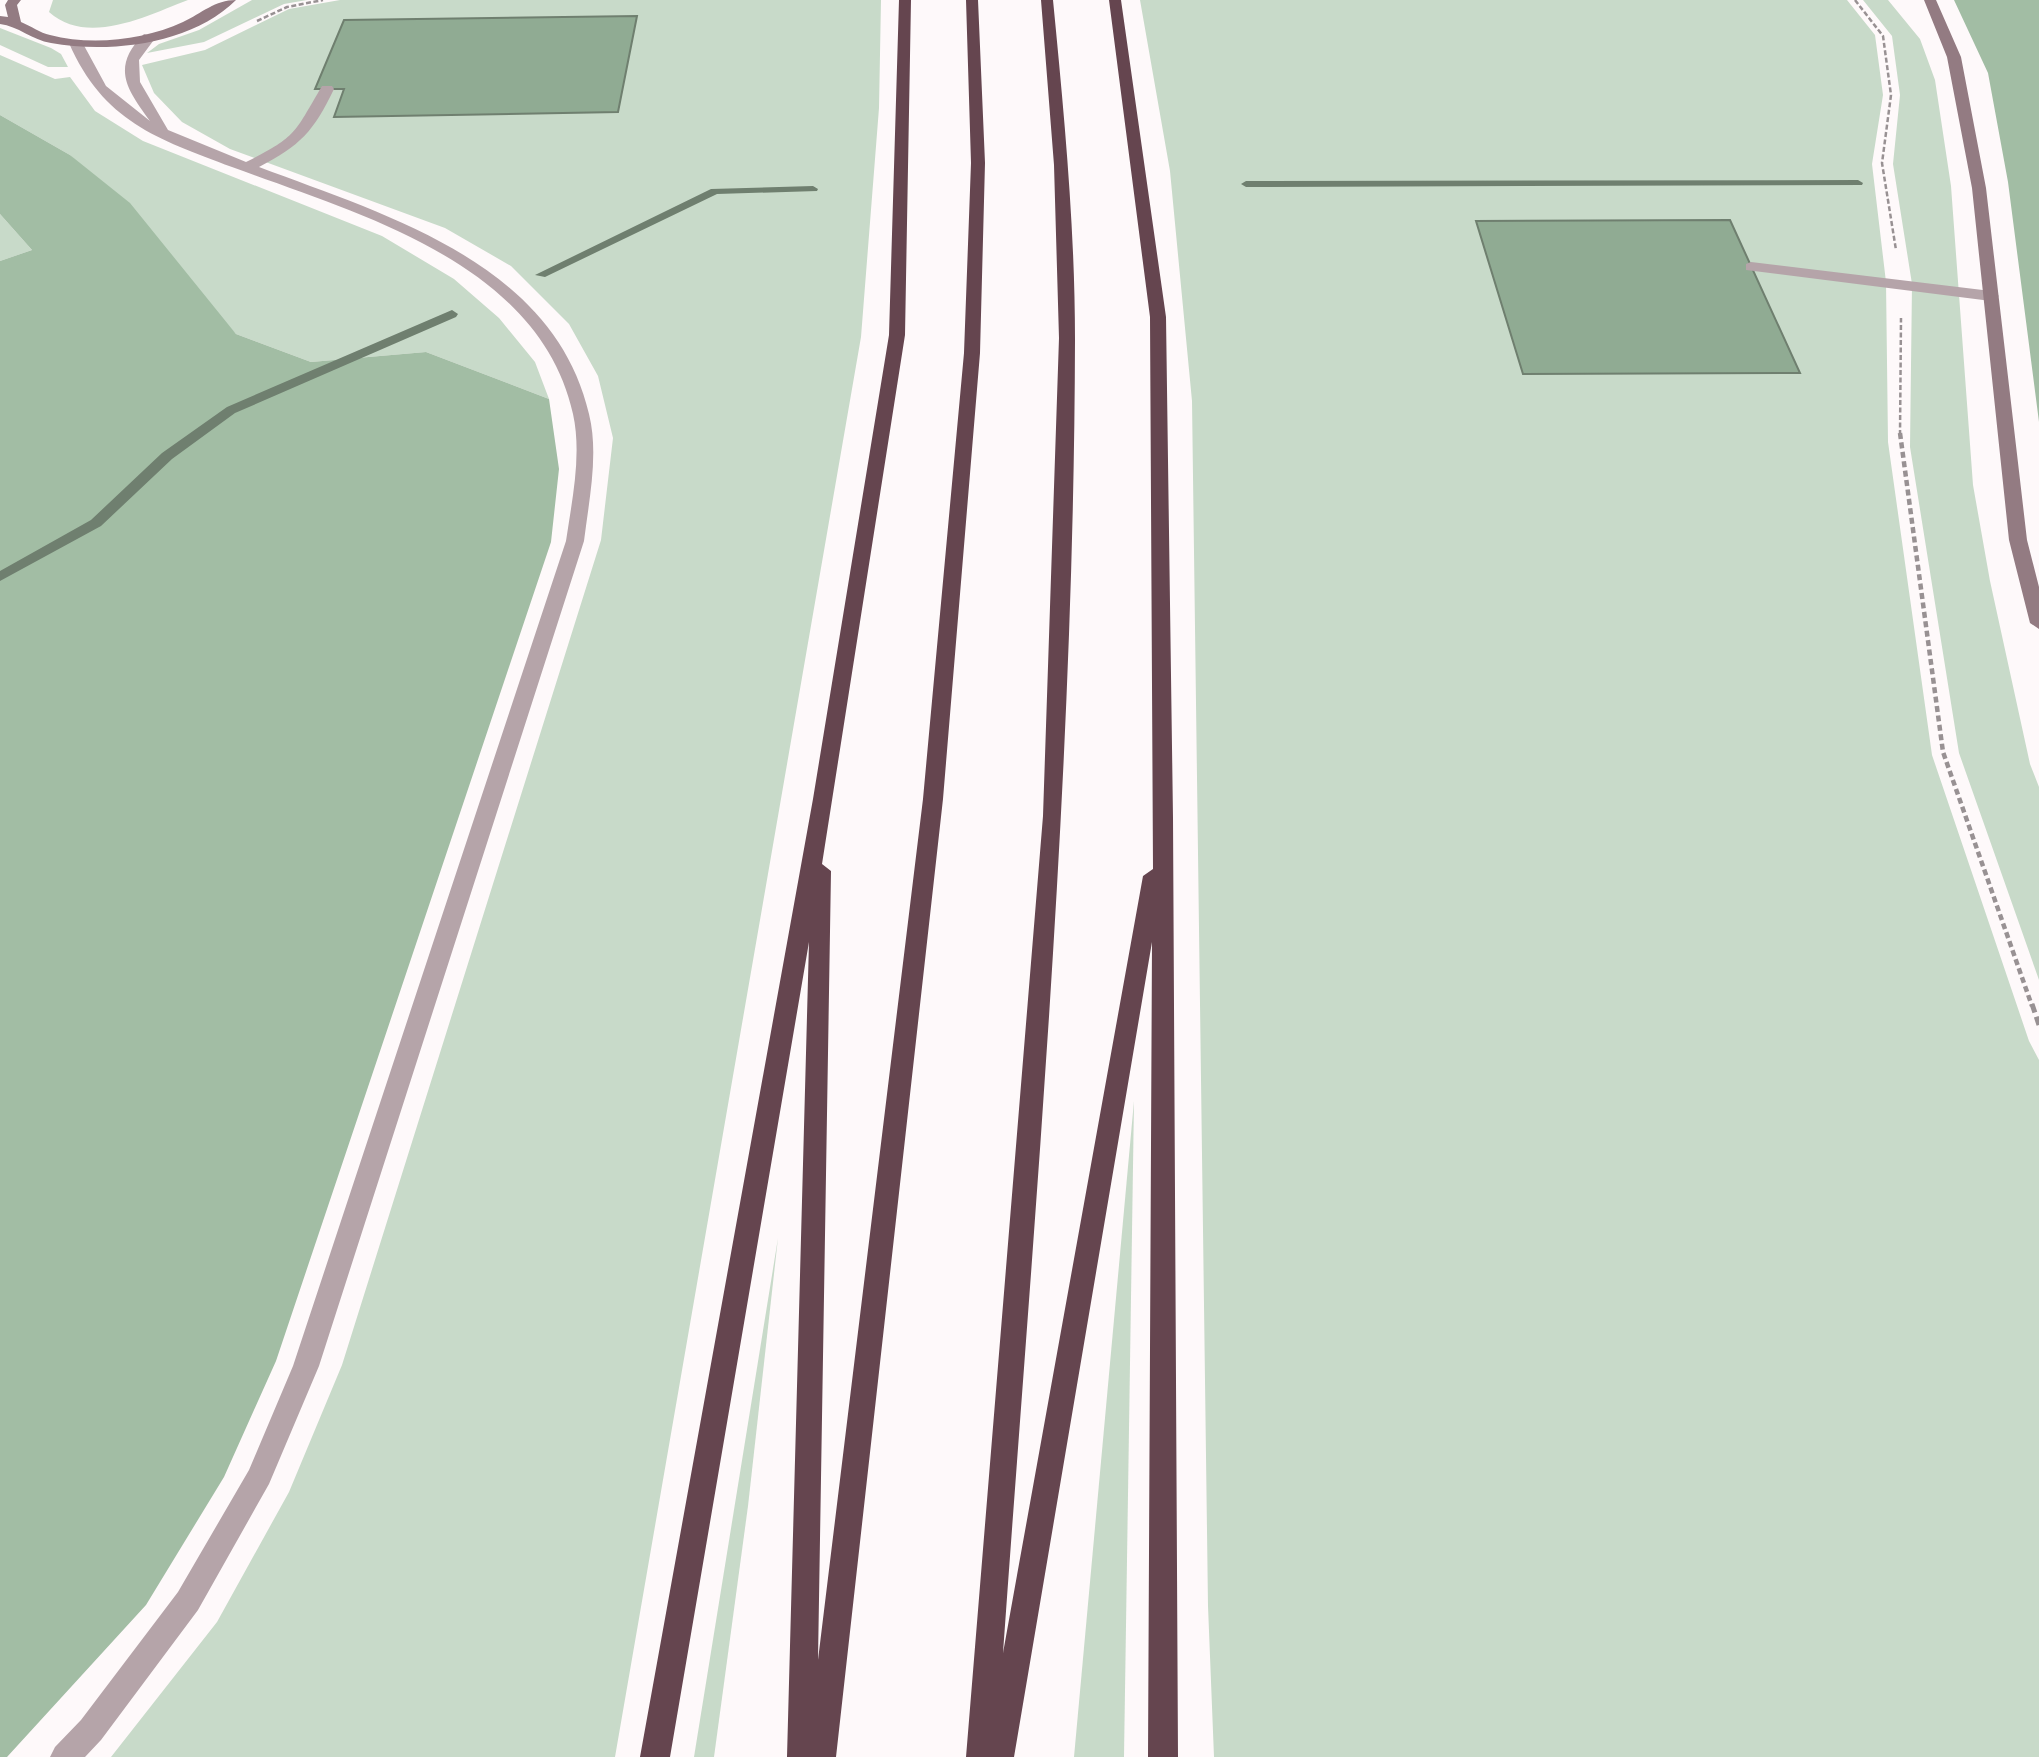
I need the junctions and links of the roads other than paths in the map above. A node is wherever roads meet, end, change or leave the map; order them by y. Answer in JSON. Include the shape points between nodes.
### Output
{"nodes":[{"id":1,"x":15,"y":0,"type":"edge"},
{"id":2,"x":905,"y":0,"type":"edge"},
{"id":3,"x":972,"y":0,"type":"edge"},
{"id":4,"x":1047,"y":0,"type":"edge"},
{"id":5,"x":1115,"y":0,"type":"edge"},
{"id":6,"x":1913,"y":0,"type":"edge"},
{"id":7,"x":1930,"y":0,"type":"edge"},
{"id":8,"x":224,"y":2,"type":"edge"},
{"id":9,"x":0,"y":20,"type":"edge"},
{"id":10,"x":15,"y":21,"type":"junction"},
{"id":11,"x":1944,"y":36,"type":"junction"},
{"id":12,"x":149,"y":37,"type":"junction"},
{"id":13,"x":76,"y":43,"type":"junction"},
{"id":14,"x":327,"y":89,"type":"dead end"},
{"id":15,"x":165,"y":133,"type":"junction"},
{"id":16,"x":246,"y":168,"type":"junction"},
{"id":17,"x":1751,"y":267,"type":"dead end"},
{"id":18,"x":1991,"y":296,"type":"junction"},
{"id":19,"x":2039,"y":623,"type":"edge"},
{"id":20,"x":823,"y":799,"type":"junction"},
{"id":21,"x":1163,"y":818,"type":"junction"},
{"id":22,"x":65,"y":1757,"type":"edge"},
{"id":23,"x":655,"y":1757,"type":"edge"},
{"id":24,"x":802,"y":1757,"type":"edge"},
{"id":25,"x":821,"y":1757,"type":"edge"},
{"id":26,"x":981,"y":1757,"type":"edge"},
{"id":27,"x":999,"y":1757,"type":"edge"},
{"id":28,"x":1163,"y":1757,"type":"edge"}],
"edges":[{"from":1,"to":10,"type":"main road","via":[[11,5]]},
{"from":2,"to":20,"type":"highway","via":[[897,335]]},
{"from":3,"to":25,"type":"highway","via":[[978,163],[972,353],[933,799]]},
{"from":4,"to":26,"type":"highway","via":[[1061,164],[1067,338],[1053,803]]},
{"from":5,"to":21,"type":"highway","via":[[1158,317]]},
{"from":6,"to":11,"type":"main road"},
{"from":7,"to":11,"type":"main road"},
{"from":8,"to":12,"type":"main road","via":[[190,23]]},
{"from":9,"to":10,"type":"main road"},
{"from":10,"to":13,"type":"main road","via":[[27,32]]},
{"from":11,"to":18,"type":"main road","via":[[1955,57],[1979,188]]},
{"from":12,"to":13,"type":"main road"},
{"from":12,"to":15,"type":"lane","via":[[136,47],[129,63],[136,91]]},
{"from":13,"to":15,"type":"lane","via":[[102,90],[130,114]]},
{"from":14,"to":16,"type":"lane","via":[[312,125],[301,138]]},
{"from":15,"to":16,"type":"lane"},
{"from":16,"to":22,"type":"lane","via":[[397,225],[460,257],[513,297],[561,354],[581,413],[585,468],[575,541],[306,1366],[260,1476],[188,1601],[91,1730]]},
{"from":17,"to":18,"type":"lane"},
{"from":18,"to":19,"type":"main road","via":[[2018,540]]},
{"from":20,"to":23,"type":"highway"},
{"from":20,"to":24,"type":"highway"},
{"from":21,"to":27,"type":"highway"},
{"from":21,"to":28,"type":"highway"}]}
